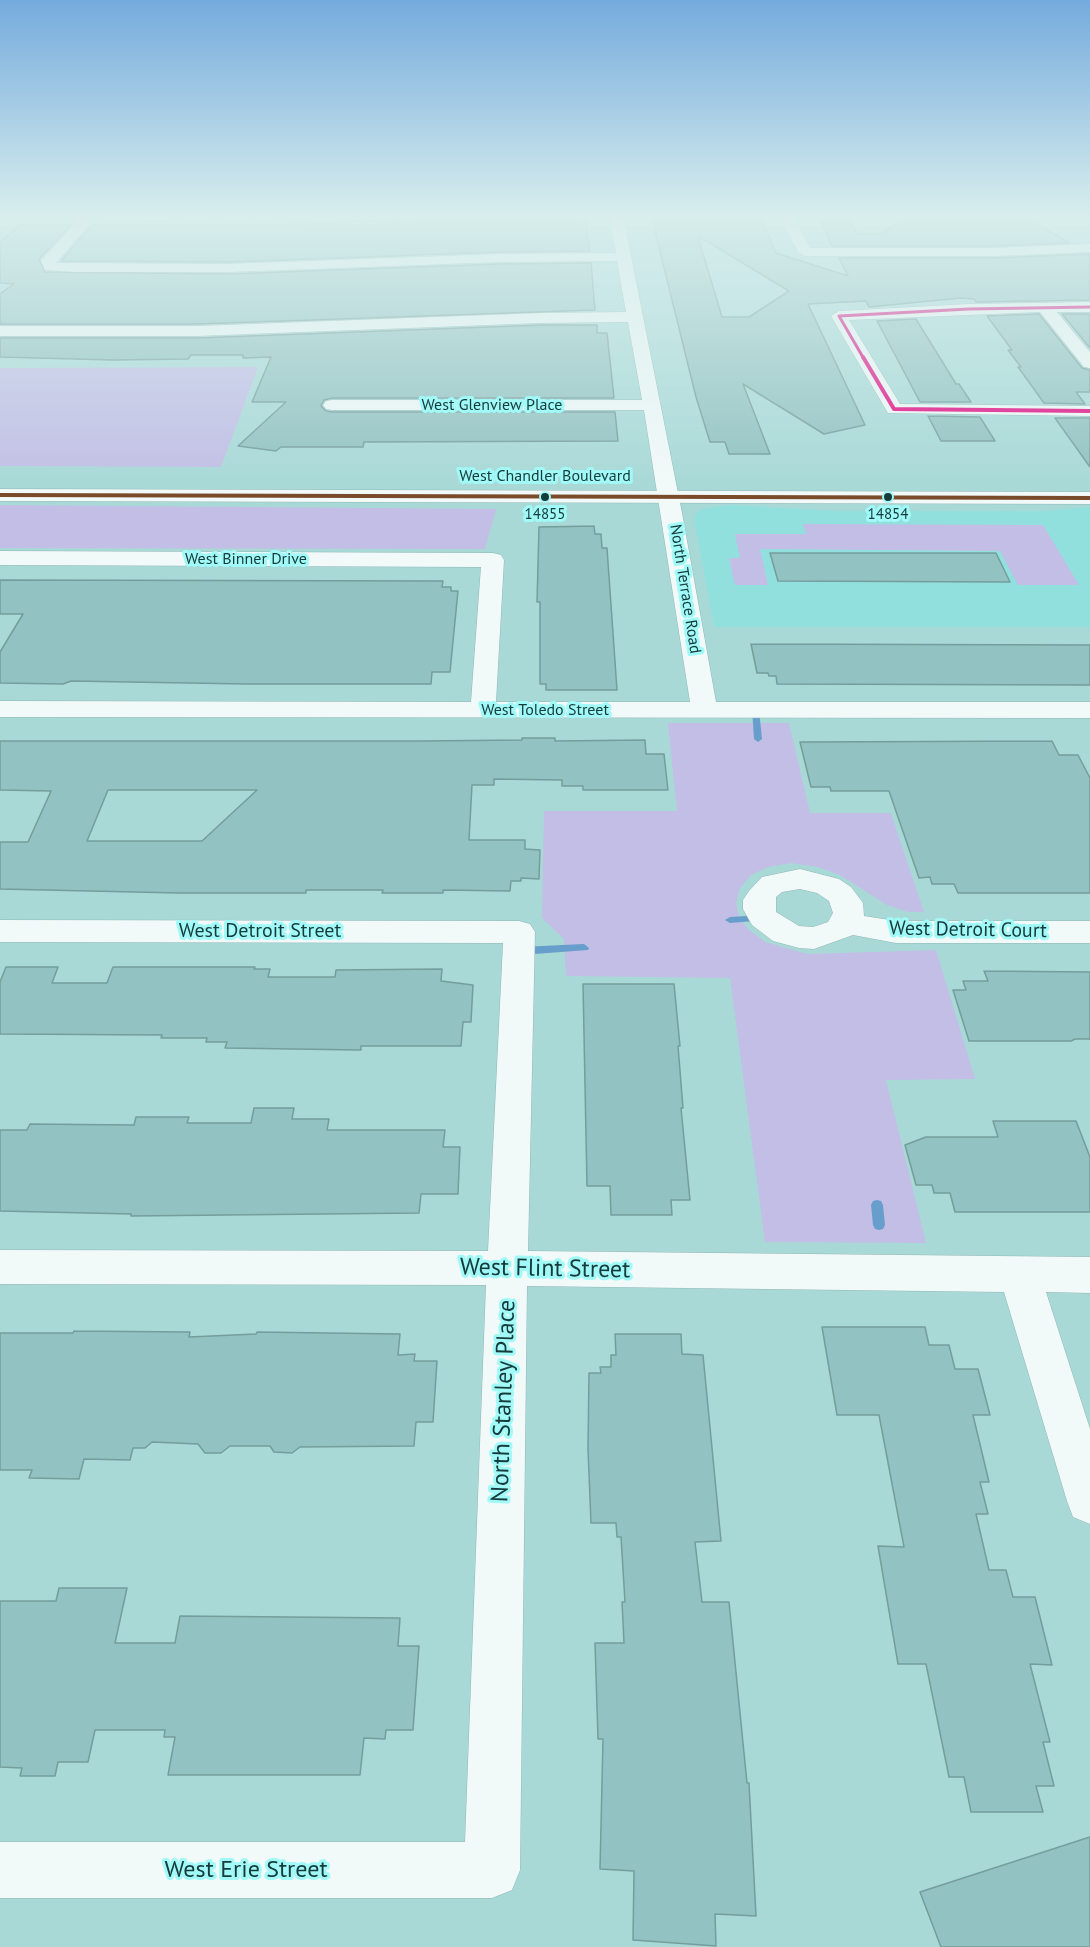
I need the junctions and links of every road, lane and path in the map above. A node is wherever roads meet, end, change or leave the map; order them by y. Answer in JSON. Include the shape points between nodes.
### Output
{"nodes":[{"id":1,"x":634,"y":307,"type":"edge"},
{"id":2,"x":1044,"y":307,"type":"junction"},
{"id":3,"x":1090,"y":307,"type":"edge"},
{"id":4,"x":636,"y":317,"type":"junction"},
{"id":5,"x":0,"y":331,"type":"edge"},
{"id":6,"x":1090,"y":363,"type":"edge"},
{"id":7,"x":332,"y":405,"type":"dead end"},
{"id":8,"x":652,"y":405,"type":"junction"},
{"id":9,"x":1090,"y":411,"type":"edge"},
{"id":10,"x":0,"y":476,"type":"edge"},
{"id":11,"x":142,"y":476,"type":"dead end"},
{"id":12,"x":642,"y":476,"type":"dead end"},
{"id":13,"x":687,"y":476,"type":"dead end"},
{"id":14,"x":666,"y":487,"type":"junction"},
{"id":15,"x":0,"y":495,"type":"edge"},
{"id":16,"x":1090,"y":498,"type":"edge"},
{"id":17,"x":0,"y":558,"type":"edge"},
{"id":18,"x":0,"y":709,"type":"edge"},
{"id":19,"x":483,"y":710,"type":"junction"},
{"id":20,"x":704,"y":710,"type":"junction"},
{"id":21,"x":1090,"y":710,"type":"edge"},
{"id":22,"x":846,"y":922,"type":"dead end"},
{"id":23,"x":0,"y":931,"type":"edge"},
{"id":24,"x":519,"y":932,"type":"joint"},
{"id":25,"x":1090,"y":932,"type":"edge"},
{"id":26,"x":0,"y":1267,"type":"edge"},
{"id":27,"x":508,"y":1268,"type":"junction"},
{"id":28,"x":1090,"y":1275,"type":"edge"},
{"id":29,"x":1020,"y":1276,"type":"junction"},
{"id":30,"x":1090,"y":1501,"type":"edge"},
{"id":31,"x":0,"y":1870,"type":"edge"},
{"id":32,"x":492,"y":1870,"type":"joint"}],
"edges":[{"from":1,"to":4,"type":"street","name":"North Terrace Road"},
{"from":2,"to":3,"type":"street"},
{"from":2,"to":6,"type":"street"},
{"from":2,"to":9,"type":"street","via":[[839,316],[894,410]]},
{"from":4,"to":5,"type":"street","via":[[232,330]]},
{"from":4,"to":8,"type":"street","name":"North Terrace Road"},
{"from":7,"to":8,"type":"street","name":"West Glenview Place"},
{"from":8,"to":14,"type":"street","name":"North Terrace Road"},
{"from":10,"to":11,"type":"street"},
{"from":12,"to":14,"type":"street","name":"West Chandler Boulevard"},
{"from":13,"to":14,"type":"street","name":"West Chandler Boulevard"},
{"from":14,"to":15,"type":"street","name":"West Chandler Boulevard"},
{"from":14,"to":16,"type":"street","name":"West Chandler Boulevard"},
{"from":14,"to":20,"type":"street","name":"North Terrace Road"},
{"from":17,"to":19,"type":"street","name":"West Binner Drive","via":[[493,560]]},
{"from":18,"to":19,"type":"street","name":"West Toledo Street"},
{"from":19,"to":20,"type":"street","name":"West Toledo Street"},
{"from":20,"to":21,"type":"street","name":"West Toledo Street"},
{"from":22,"to":25,"type":"street","name":"West Detroit Court","via":[[896,932]]},
{"from":23,"to":24,"type":"street","name":"West Detroit Street"},
{"from":24,"to":27,"type":"street","name":"North Stanley Place"},
{"from":26,"to":27,"type":"street","name":"West Flint Street"},
{"from":27,"to":29,"type":"street","name":"West Flint Street"},
{"from":27,"to":32,"type":"street","name":"North Stanley Place"},
{"from":28,"to":29,"type":"street","name":"West Flint Street"},
{"from":29,"to":30,"type":"street"},
{"from":31,"to":32,"type":"street","name":"West Erie Street"}]}
